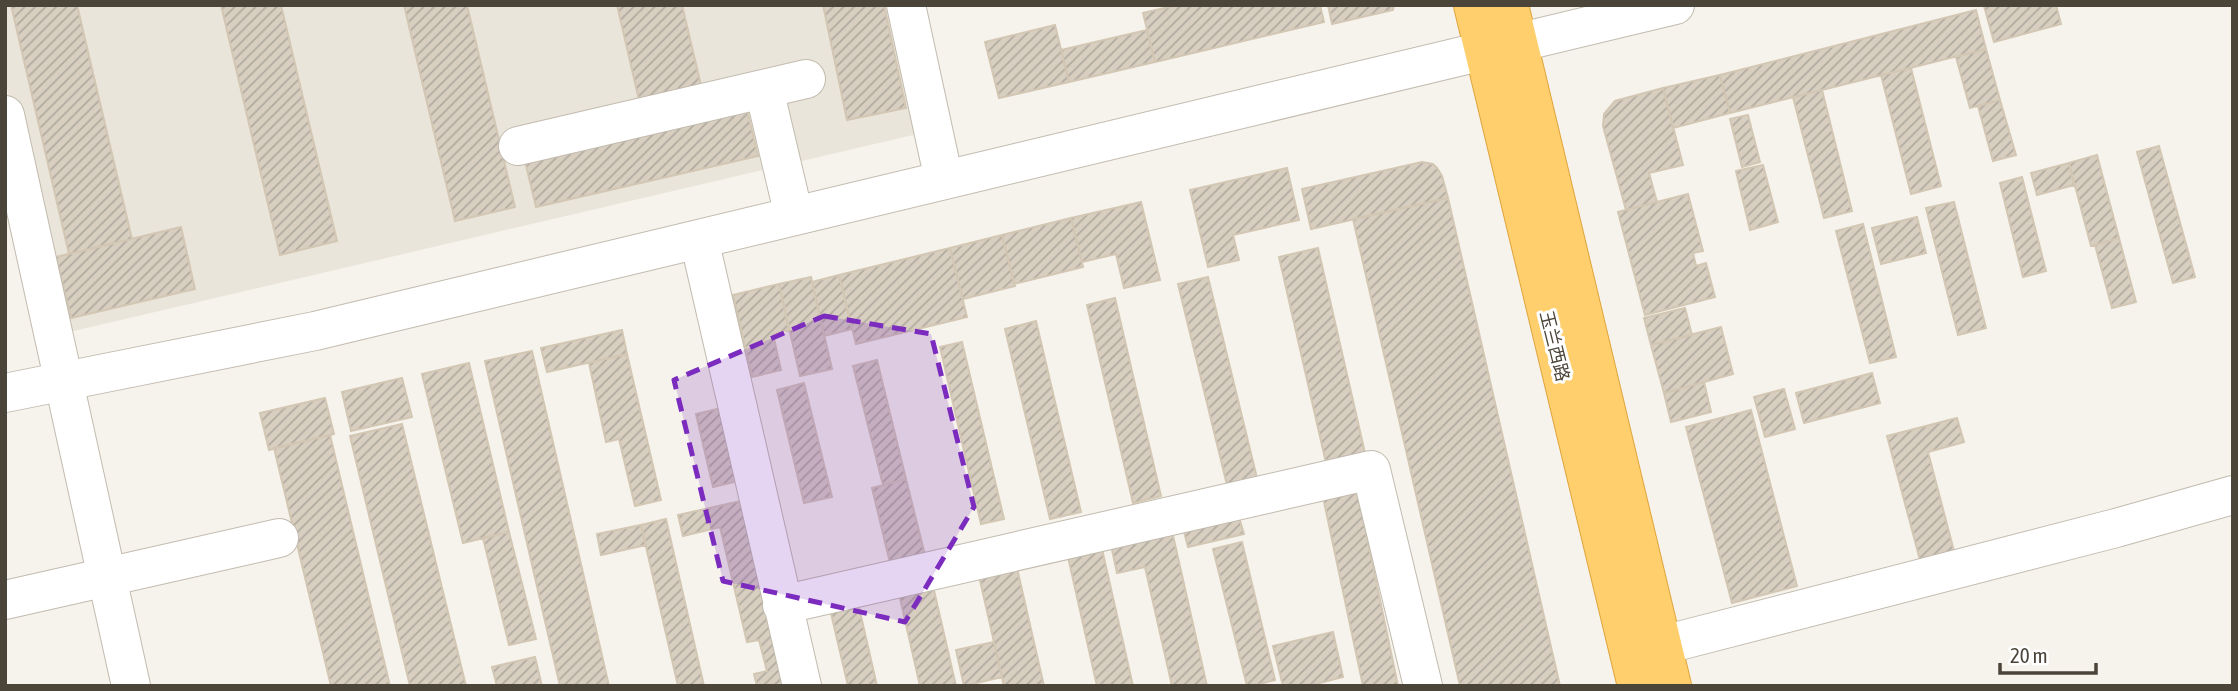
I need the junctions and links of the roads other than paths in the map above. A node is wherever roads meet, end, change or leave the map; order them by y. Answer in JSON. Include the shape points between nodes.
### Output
{"nodes":[{"id":1,"x":906,"y":5,"type":"edge"},
{"id":2,"x":1474,"y":5,"type":"edge"},
{"id":3,"x":1509,"y":5,"type":"edge"},
{"id":4,"x":1675,"y":5,"type":"edge"},
{"id":5,"x":1501,"y":47,"type":"junction"},
{"id":6,"x":806,"y":79,"type":"dead end"},
{"id":7,"x":764,"y":89,"type":"junction"},
{"id":8,"x":8,"y":137,"type":"edge"},
{"id":9,"x":518,"y":146,"type":"dead end"},
{"id":10,"x":944,"y":180,"type":"junction"},
{"id":11,"x":794,"y":216,"type":"junction"},
{"id":12,"x":699,"y":239,"type":"junction"},
{"id":13,"x":64,"y":382,"type":"junction"},
{"id":14,"x":5,"y":394,"type":"edge"},
{"id":15,"x":2233,"y":495,"type":"edge"},
{"id":16,"x":279,"y":538,"type":"dead end"},
{"id":17,"x":106,"y":577,"type":"junction"},
{"id":18,"x":5,"y":600,"type":"edge"},
{"id":19,"x":782,"y":605,"type":"junction"},
{"id":20,"x":1663,"y":645,"type":"junction"},
{"id":21,"x":131,"y":686,"type":"edge"},
{"id":22,"x":802,"y":686,"type":"edge"},
{"id":23,"x":1423,"y":686,"type":"edge"},
{"id":24,"x":1637,"y":686,"type":"edge"},
{"id":25,"x":1672,"y":686,"type":"edge"}],
"edges":[{"from":1,"to":10,"type":"street"},
{"from":2,"to":5,"type":"highway","name":"玉兰西路"},
{"from":3,"to":5,"type":"highway","name":"玉兰西路"},
{"from":4,"to":5,"type":"street"},
{"from":5,"to":10,"type":"street"},
{"from":5,"to":20,"type":"highway","name":"玉兰西路"},
{"from":5,"to":24,"type":"highway","name":"玉兰西路"},
{"from":6,"to":7,"type":"street"},
{"from":7,"to":9,"type":"street"},
{"from":7,"to":11,"type":"street"},
{"from":8,"to":13,"type":"street"},
{"from":10,"to":11,"type":"street"},
{"from":11,"to":12,"type":"street"},
{"from":12,"to":13,"type":"street","via":[[315,331]]},
{"from":12,"to":19,"type":"street"},
{"from":13,"to":14,"type":"street"},
{"from":13,"to":17,"type":"street"},
{"from":15,"to":20,"type":"street"},
{"from":16,"to":17,"type":"street"},
{"from":17,"to":18,"type":"street"},
{"from":17,"to":21,"type":"street"},
{"from":19,"to":22,"type":"street"},
{"from":19,"to":23,"type":"street","via":[[1371,470]]},
{"from":20,"to":25,"type":"highway","name":"玉兰西路"}]}
